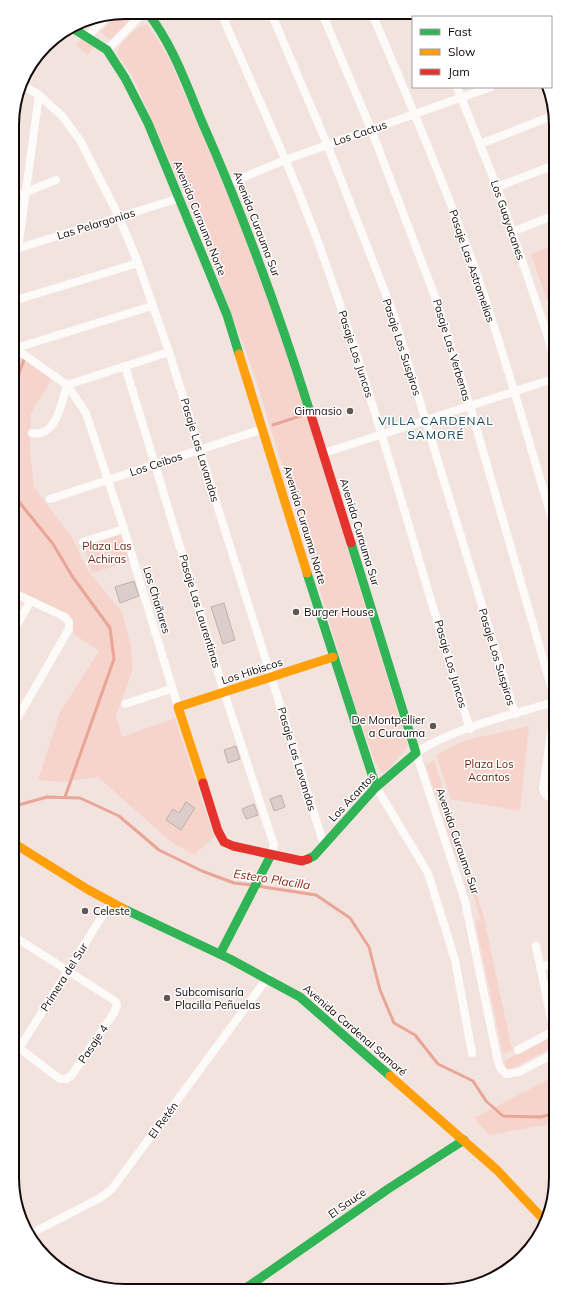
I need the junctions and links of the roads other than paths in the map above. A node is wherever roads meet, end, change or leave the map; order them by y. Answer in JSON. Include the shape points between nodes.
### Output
{"nodes":[{"id":1,"x":137,"y":19,"type":"edge"},
{"id":2,"x":152,"y":19,"type":"edge"},
{"id":3,"x":224,"y":19,"type":"edge"},
{"id":4,"x":273,"y":19,"type":"edge"},
{"id":5,"x":325,"y":19,"type":"edge"},
{"id":6,"x":374,"y":19,"type":"edge"},
{"id":7,"x":103,"y":21,"type":"edge"},
{"id":8,"x":77,"y":30,"type":"edge"},
{"id":9,"x":88,"y":36,"type":"junction"},
{"id":10,"x":107,"y":50,"type":"junction"},
{"id":11,"x":26,"y":87,"type":"edge"},
{"id":12,"x":458,"y":88,"type":"edge"},
{"id":13,"x":488,"y":88,"type":"edge"},
{"id":14,"x":39,"y":95,"type":"junction"},
{"id":15,"x":462,"y":97,"type":"junction"},
{"id":16,"x":415,"y":114,"type":"junction"},
{"id":17,"x":548,"y":117,"type":"edge"},
{"id":18,"x":371,"y":129,"type":"junction"},
{"id":19,"x":328,"y":144,"type":"junction"},
{"id":20,"x":480,"y":144,"type":"junction"},
{"id":21,"x":285,"y":160,"type":"junction"},
{"id":22,"x":549,"y":167,"type":"edge"},
{"id":23,"x":56,"y":180,"type":"dead end"},
{"id":24,"x":230,"y":183,"type":"junction"},
{"id":25,"x":496,"y":187,"type":"junction"},
{"id":26,"x":24,"y":193,"type":"junction"},
{"id":27,"x":180,"y":198,"type":"junction"},
{"id":28,"x":119,"y":217,"type":"junction"},
{"id":29,"x":549,"y":217,"type":"edge"},
{"id":30,"x":19,"y":224,"type":"edge"},
{"id":31,"x":512,"y":232,"type":"junction"},
{"id":32,"x":19,"y":248,"type":"edge"},
{"id":33,"x":138,"y":263,"type":"junction"},
{"id":34,"x":19,"y":299,"type":"edge"},
{"id":35,"x":152,"y":306,"type":"junction"},
{"id":36,"x":549,"y":330,"type":"edge"},
{"id":37,"x":19,"y":346,"type":"edge"},
{"id":38,"x":19,"y":350,"type":"edge"},
{"id":39,"x":169,"y":352,"type":"junction"},
{"id":40,"x":125,"y":366,"type":"junction"},
{"id":41,"x":549,"y":381,"type":"edge"},
{"id":42,"x":67,"y":384,"type":"junction"},
{"id":43,"x":514,"y":392,"type":"junction"},
{"id":44,"x":470,"y":406,"type":"junction"},
{"id":45,"x":425,"y":421,"type":"junction"},
{"id":46,"x":263,"y":429,"type":"junction"},
{"id":47,"x":32,"y":433,"type":"dead end"},
{"id":48,"x":382,"y":435,"type":"junction"},
{"id":49,"x":200,"y":450,"type":"junction"},
{"id":50,"x":324,"y":453,"type":"junction"},
{"id":51,"x":156,"y":464,"type":"junction"},
{"id":52,"x":108,"y":480,"type":"junction"},
{"id":53,"x":50,"y":499,"type":"dead end"},
{"id":54,"x":549,"y":509,"type":"edge"},
{"id":55,"x":124,"y":529,"type":"junction"},
{"id":56,"x":83,"y":542,"type":"dead end"},
{"id":57,"x":19,"y":596,"type":"edge"},
{"id":58,"x":30,"y":602,"type":"junction"},
{"id":59,"x":19,"y":621,"type":"edge"},
{"id":60,"x":333,"y":657,"type":"junction"},
{"id":61,"x":271,"y":677,"type":"junction"},
{"id":62,"x":549,"y":680,"type":"edge"},
{"id":63,"x":171,"y":689,"type":"junction"},
{"id":64,"x":224,"y":692,"type":"junction"},
{"id":65,"x":125,"y":704,"type":"dead end"},
{"id":66,"x":549,"y":704,"type":"edge"},
{"id":67,"x":178,"y":707,"type":"junction"},
{"id":68,"x":515,"y":714,"type":"junction"},
{"id":69,"x":19,"y":715,"type":"edge"},
{"id":70,"x":470,"y":729,"type":"junction"},
{"id":71,"x":549,"y":746,"type":"edge"},
{"id":72,"x":416,"y":753,"type":"junction"},
{"id":73,"x":376,"y":787,"type":"junction"},
{"id":74,"x":549,"y":797,"type":"edge"},
{"id":75,"x":324,"y":845,"type":"junction"},
{"id":76,"x":19,"y":846,"type":"edge"},
{"id":77,"x":271,"y":855,"type":"junction"},
{"id":78,"x":111,"y":902,"type":"junction"},
{"id":79,"x":19,"y":940,"type":"edge"},
{"id":80,"x":536,"y":946,"type":"dead end"},
{"id":81,"x":220,"y":954,"type":"junction"},
{"id":82,"x":549,"y":965,"type":"edge"},
{"id":83,"x":540,"y":967,"type":"junction"},
{"id":84,"x":69,"y":971,"type":"junction"},
{"id":85,"x":268,"y":978,"type":"junction"},
{"id":86,"x":549,"y":1007,"type":"edge"},
{"id":87,"x":549,"y":1036,"type":"edge"},
{"id":88,"x":19,"y":1046,"type":"edge"},
{"id":89,"x":19,"y":1050,"type":"edge"},
{"id":90,"x":518,"y":1050,"type":"dead end"},
{"id":91,"x":472,"y":1053,"type":"dead end"},
{"id":92,"x":549,"y":1055,"type":"edge"},
{"id":93,"x":464,"y":1140,"type":"junction"},
{"id":94,"x":541,"y":1217,"type":"edge"},
{"id":95,"x":34,"y":1232,"type":"edge"},
{"id":96,"x":252,"y":1284,"type":"edge"}],
"edges":[{"from":1,"to":10,"type":"street"},
{"from":2,"to":24,"type":"street","name":"Avenida Curauma Sur","via":[[176,58]]},
{"from":3,"to":21,"type":"street","name":"Pasaje Los Juncos"},
{"from":4,"to":19,"type":"street","name":"Pasaje Los Suspiros"},
{"from":5,"to":18,"type":"street","name":"Pasaje Las Verbenas"},
{"from":6,"to":16,"type":"street","name":"Pasaje Las Astromelias"},
{"from":7,"to":9,"type":"street"},
{"from":8,"to":9,"type":"street","name":"Avenida Curauma Norte"},
{"from":9,"to":10,"type":"street","name":"Avenida Curauma Norte"},
{"from":10,"to":27,"type":"street","name":"Avenida Curauma Norte","via":[[148,123]]},
{"from":11,"to":14,"type":"street","name":"Pasaje Las Lavandas"},
{"from":12,"to":15,"type":"street","name":"Los Guayacanes"},
{"from":13,"to":15,"type":"street","name":"Los Cactus"},
{"from":14,"to":26,"type":"street"},
{"from":14,"to":28,"type":"street","name":"Pasaje Las Lavandas","via":[[63,117],[81,142]]},
{"from":15,"to":16,"type":"street","name":"Los Cactus"},
{"from":15,"to":20,"type":"street","name":"Los Guayacanes"},
{"from":16,"to":18,"type":"street","name":"Los Cactus"},
{"from":16,"to":43,"type":"street","name":"Pasaje Las Astromelias","via":[[474,266]]},
{"from":17,"to":20,"type":"street"},
{"from":18,"to":19,"type":"street","name":"Los Cactus"},
{"from":18,"to":44,"type":"street","name":"Pasaje Las Verbenas","via":[[434,294]]},
{"from":19,"to":21,"type":"street","name":"Los Cactus"},
{"from":19,"to":45,"type":"street","name":"Pasaje Los Suspiros","via":[[392,310]]},
{"from":20,"to":25,"type":"street","name":"Los Guayacanes"},
{"from":21,"to":24,"type":"street","name":"Los Cactus"},
{"from":21,"to":48,"type":"street","name":"Pasaje Los Juncos","via":[[329,272]]},
{"from":22,"to":25,"type":"street"},
{"from":23,"to":26,"type":"street"},
{"from":24,"to":50,"type":"street","name":"Avenida Curauma Sur","via":[[288,341]]},
{"from":25,"to":31,"type":"street","name":"Los Guayacanes"},
{"from":26,"to":30,"type":"street"},
{"from":27,"to":28,"type":"street","name":"Las Pelargonias"},
{"from":27,"to":46,"type":"street","name":"Avenida Curauma Norte","via":[[227,315]]},
{"from":28,"to":32,"type":"street","name":"Las Pelargonias"},
{"from":28,"to":33,"type":"street","name":"Pasaje Las Lavandas"},
{"from":29,"to":31,"type":"street"},
{"from":31,"to":36,"type":"street","name":"Los Guayacanes"},
{"from":33,"to":34,"type":"street"},
{"from":33,"to":35,"type":"street","name":"Pasaje Las Lavandas"},
{"from":35,"to":37,"type":"street"},
{"from":35,"to":39,"type":"street","name":"Pasaje Las Lavandas"},
{"from":38,"to":42,"type":"street","name":"Los Chañares"},
{"from":39,"to":40,"type":"street"},
{"from":39,"to":49,"type":"street","name":"Pasaje Las Lavandas"},
{"from":40,"to":42,"type":"street"},
{"from":40,"to":51,"type":"street","name":"Pasaje Las Laurentinas"},
{"from":41,"to":43,"type":"street"},
{"from":42,"to":47,"type":"street","via":[[47,432]]},
{"from":42,"to":52,"type":"street","name":"Los Chañares","via":[[86,413]]},
{"from":43,"to":44,"type":"street"},
{"from":43,"to":54,"type":"street","name":"Pasaje Las Astromelias"},
{"from":44,"to":45,"type":"street"},
{"from":44,"to":62,"type":"street","name":"Pasaje Las Verbenas"},
{"from":45,"to":48,"type":"street"},
{"from":45,"to":68,"type":"street","name":"Pasaje Los Suspiros"},
{"from":46,"to":49,"type":"street","name":"Los Ceibos"},
{"from":46,"to":60,"type":"street","name":"Avenida Curauma Norte"},
{"from":48,"to":50,"type":"street"},
{"from":48,"to":70,"type":"street","name":"Pasaje Los Juncos"},
{"from":49,"to":51,"type":"street","name":"Los Ceibos"},
{"from":49,"to":61,"type":"street","name":"Pasaje Las Lavandas"},
{"from":50,"to":72,"type":"street","name":"Avenida Curauma Sur"},
{"from":51,"to":52,"type":"street","name":"Los Ceibos"},
{"from":51,"to":64,"type":"street","name":"Pasaje Las Laurentinas"},
{"from":52,"to":53,"type":"street","name":"Los Ceibos"},
{"from":52,"to":55,"type":"street","name":"Los Chañares"},
{"from":55,"to":56,"type":"street"},
{"from":55,"to":63,"type":"street","name":"Los Chañares"},
{"from":57,"to":58,"type":"street"},
{"from":58,"to":59,"type":"street"},
{"from":58,"to":69,"type":"street","via":[[65,617],[69,622],[69,629]]},
{"from":60,"to":61,"type":"street","name":"Los Hibiscos"},
{"from":60,"to":73,"type":"street","name":"Avenida Curauma Norte"},
{"from":61,"to":64,"type":"street","name":"Los Hibiscos"},
{"from":61,"to":75,"type":"street","name":"Pasaje Las Lavandas"},
{"from":63,"to":65,"type":"street"},
{"from":63,"to":67,"type":"street","name":"Los Chañares"},
{"from":64,"to":67,"type":"street","name":"Los Hibiscos"},
{"from":64,"to":77,"type":"street","name":"Pasaje Las Laurentinas","via":[[274,845]]},
{"from":66,"to":68,"type":"street","name":"Los Acantos"},
{"from":67,"to":77,"type":"street","name":"Los Chañares","via":[[218,831],[224,842]]},
{"from":68,"to":70,"type":"street","name":"Los Acantos"},
{"from":70,"to":72,"type":"street","name":"Los Acantos","via":[[430,743]]},
{"from":71,"to":74,"type":"street","via":[[543,789]]},
{"from":72,"to":73,"type":"street","name":"Los Acantos"},
{"from":72,"to":92,"type":"street","name":"Avenida Curauma Sur","via":[[465,901],[498,1062],[506,1074],[519,1072]]},
{"from":73,"to":75,"type":"street","name":"Los Acantos"},
{"from":73,"to":91,"type":"street","name":"Avenida Curauma Norte","via":[[428,873],[455,960]]},
{"from":75,"to":77,"type":"street","name":"Los Acantos","via":[[314,856],[302,861]]},
{"from":76,"to":78,"type":"street","name":"Avenida Cardenal Samoré"},
{"from":77,"to":81,"type":"street"},
{"from":78,"to":81,"type":"street","name":"Avenida Cardenal Samoré"},
{"from":78,"to":84,"type":"street","name":"Primera del Sur"},
{"from":79,"to":84,"type":"street"},
{"from":80,"to":83,"type":"street"},
{"from":81,"to":85,"type":"street","name":"Avenida Cardenal Samoré"},
{"from":82,"to":83,"type":"street"},
{"from":83,"to":86,"type":"street"},
{"from":84,"to":88,"type":"street","name":"Primera del Sur"},
{"from":84,"to":89,"type":"street","name":"Pasaje 4","via":[[115,1001],[117,1005],[114,1012],[71,1076],[66,1079],[60,1079]]},
{"from":85,"to":93,"type":"street","name":"Avenida Cardenal Samoré","via":[[300,997]]},
{"from":85,"to":95,"type":"street","name":"El Retén","via":[[112,1189],[100,1198]]},
{"from":87,"to":90,"type":"street"},
{"from":93,"to":94,"type":"street","name":"Avenida Cardenal Samoré","via":[[513,1186]]},
{"from":93,"to":96,"type":"street","name":"El Sauce","via":[[388,1189]]}]}
